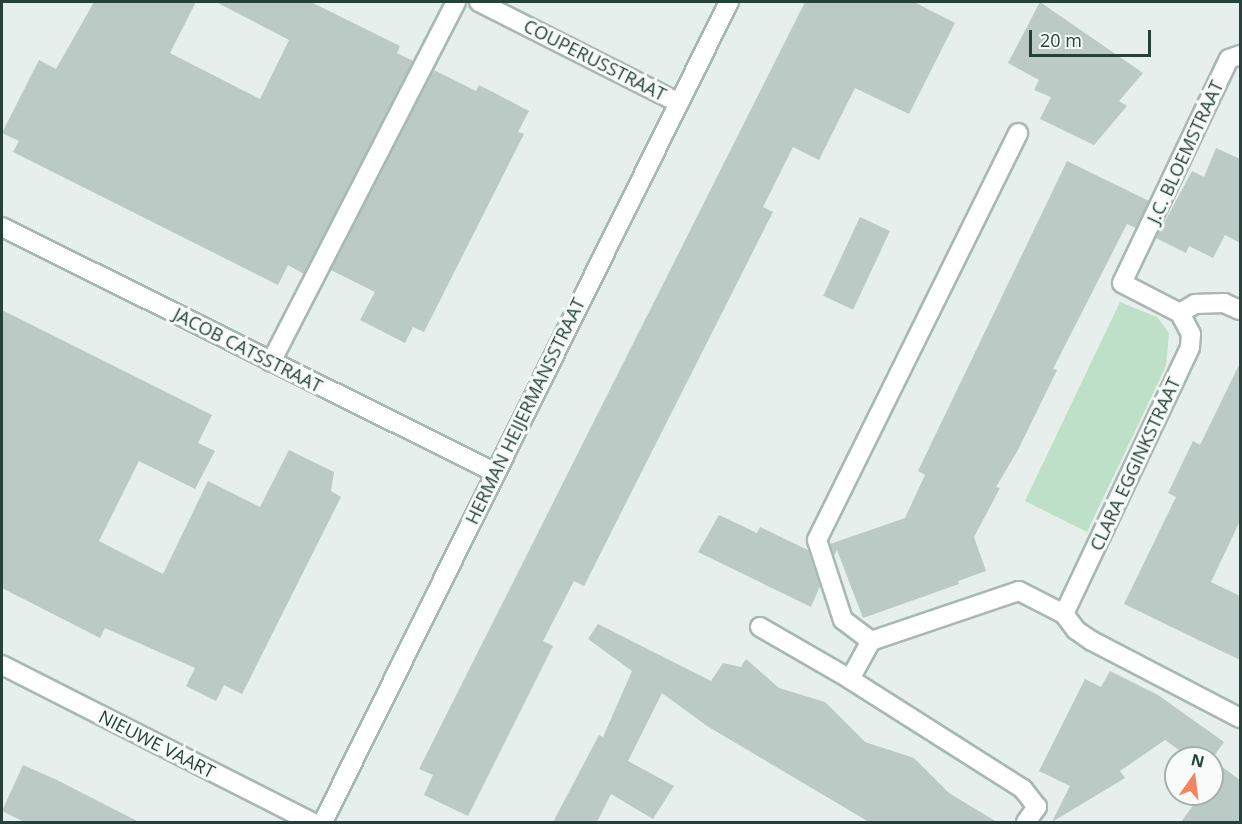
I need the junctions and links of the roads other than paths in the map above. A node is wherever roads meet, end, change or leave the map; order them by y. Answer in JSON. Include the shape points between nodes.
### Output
{"nodes":[{"id":1,"x":456,"y":2,"type":"edge"},
{"id":2,"x":479,"y":2,"type":"edge"},
{"id":3,"x":729,"y":2,"type":"edge"},
{"id":4,"x":1240,"y":55,"type":"edge"},
{"id":5,"x":679,"y":103,"type":"junction"},
{"id":6,"x":1018,"y":133,"type":"dead end"},
{"id":7,"x":2,"y":227,"type":"edge"},
{"id":8,"x":1240,"y":310,"type":"edge"},
{"id":9,"x":1180,"y":313,"type":"junction"},
{"id":10,"x":271,"y":362,"type":"junction"},
{"id":11,"x":494,"y":472,"type":"junction"},
{"id":12,"x":1064,"y":614,"type":"junction"},
{"id":13,"x":760,"y":627,"type":"dead end"},
{"id":14,"x":871,"y":641,"type":"junction"},
{"id":15,"x":2,"y":665,"type":"edge"},
{"id":16,"x":850,"y":679,"type":"junction"},
{"id":17,"x":1240,"y":717,"type":"edge"},
{"id":18,"x":312,"y":822,"type":"edge"},
{"id":19,"x":323,"y":822,"type":"edge"},
{"id":20,"x":1026,"y":822,"type":"edge"}],
"edges":[{"from":1,"to":10,"type":"street"},
{"from":2,"to":5,"type":"street","name":"COUPERUSSTRAAT"},
{"from":3,"to":5,"type":"street","name":"HERMAN HEIJERMANSSTRAAT"},
{"from":4,"to":9,"type":"street","name":"J.C. BLOEMSTRAAT","via":[[1229,59],[1122,283]]},
{"from":5,"to":11,"type":"street","name":"HERMAN HEIJERMANSSTRAAT"},
{"from":6,"to":14,"type":"street","via":[[817,540],[843,620]]},
{"from":7,"to":10,"type":"street","name":"JACOB CATSSTRAAT"},
{"from":8,"to":9,"type":"street","via":[[1224,303],[1195,304]]},
{"from":9,"to":12,"type":"street","name":"CLARA EGGINKSTRAAT","via":[[1191,334],[1190,347]]},
{"from":10,"to":11,"type":"street","name":"JACOB CATSSTRAAT"},
{"from":11,"to":19,"type":"street","name":"HERMAN HEIJERMANSSTRAAT"},
{"from":12,"to":14,"type":"street","via":[[1019,591]]},
{"from":12,"to":17,"type":"street","via":[[1076,630],[1092,641]]},
{"from":13,"to":16,"type":"street"},
{"from":14,"to":16,"type":"street"},
{"from":15,"to":18,"type":"street","name":"NIEUWE VAART"},
{"from":16,"to":20,"type":"street","via":[[1023,789],[1037,807]]}]}
